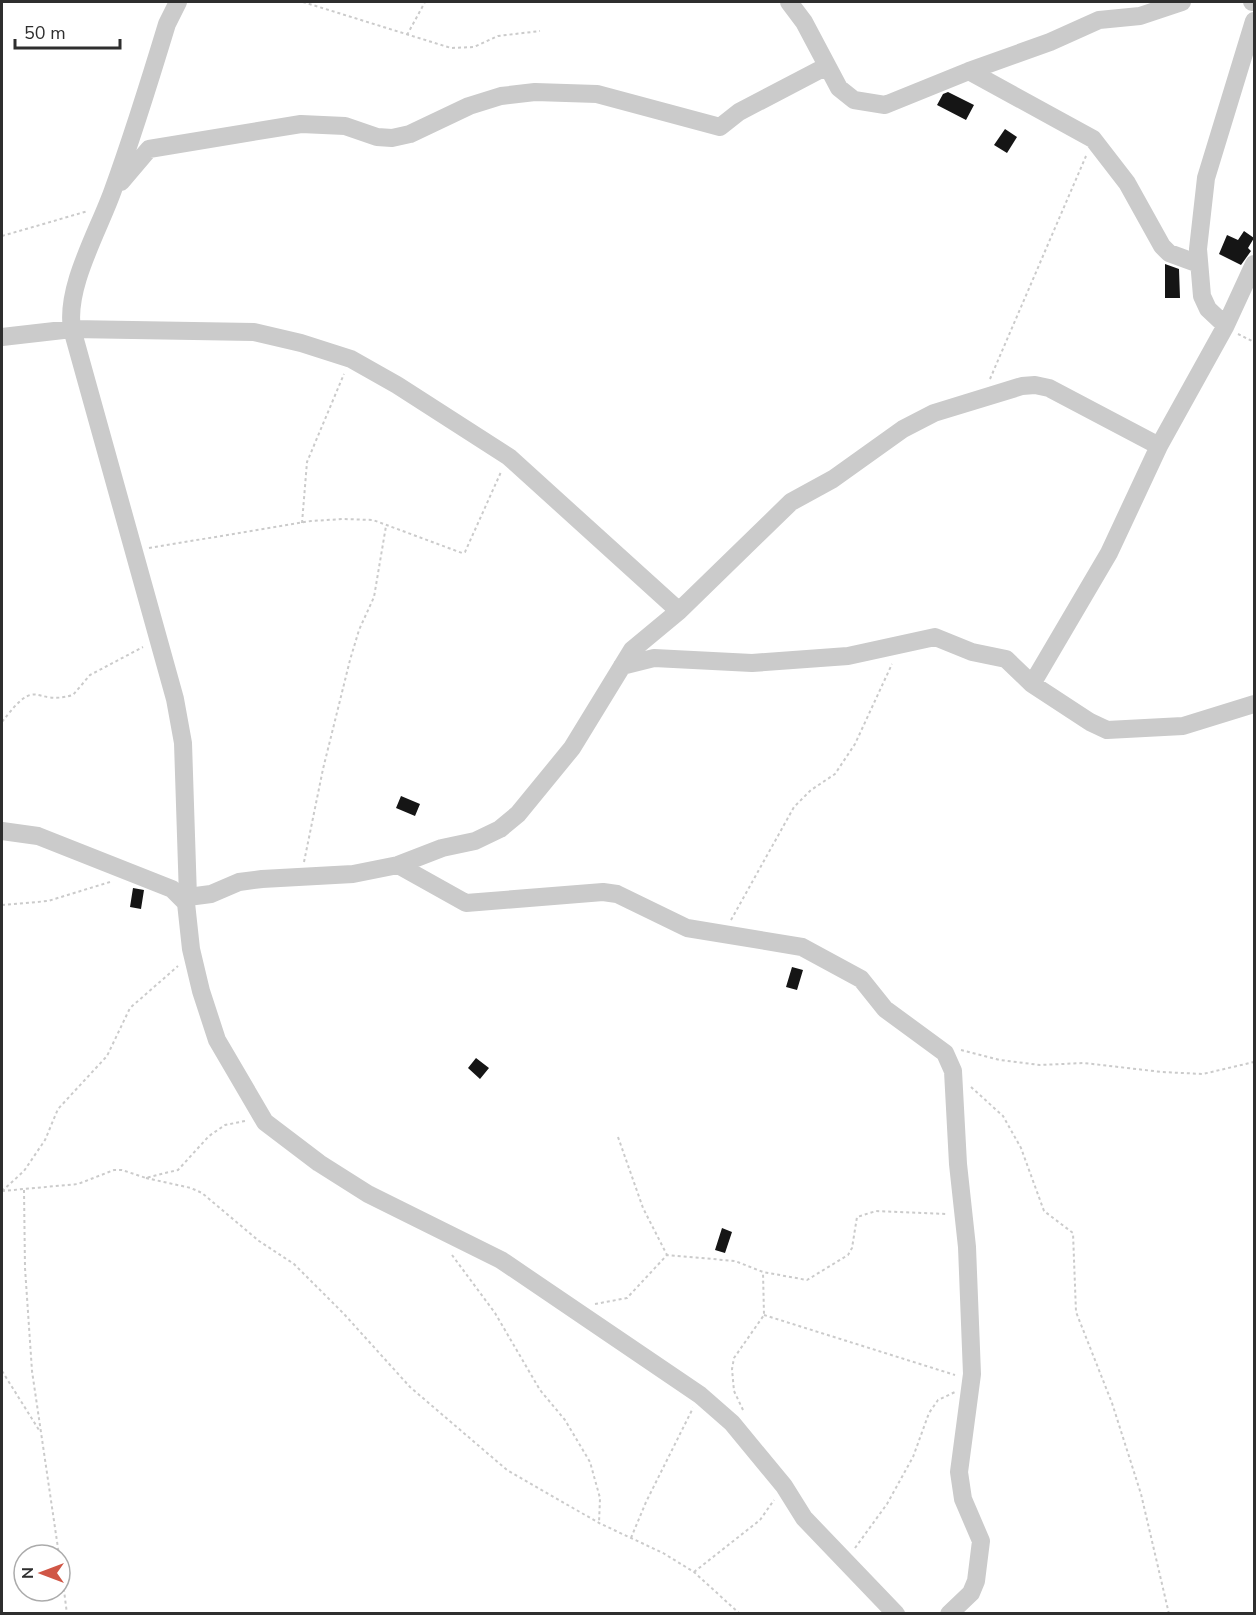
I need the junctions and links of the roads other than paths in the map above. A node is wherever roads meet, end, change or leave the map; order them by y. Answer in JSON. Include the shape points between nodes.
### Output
{"nodes":[{"id":1,"x":178,"y":2,"type":"edge"},
{"id":2,"x":789,"y":2,"type":"edge"},
{"id":3,"x":1182,"y":2,"type":"edge"},
{"id":4,"x":1254,"y":21,"type":"edge"},
{"id":5,"x":827,"y":66,"type":"junction"},
{"id":6,"x":969,"y":71,"type":"junction"},
{"id":7,"x":110,"y":199,"type":"junction"},
{"id":8,"x":1199,"y":264,"type":"junction"},
{"id":9,"x":1254,"y":264,"type":"edge"},
{"id":10,"x":1226,"y":325,"type":"junction"},
{"id":11,"x":72,"y":329,"type":"junction"},
{"id":12,"x":2,"y":337,"type":"edge"},
{"id":13,"x":1160,"y":446,"type":"junction"},
{"id":14,"x":679,"y":611,"type":"junction"},
{"id":15,"x":622,"y":666,"type":"junction"},
{"id":16,"x":1032,"y":684,"type":"junction"},
{"id":17,"x":1254,"y":704,"type":"edge"},
{"id":18,"x":2,"y":831,"type":"edge"},
{"id":19,"x":399,"y":865,"type":"junction"},
{"id":20,"x":187,"y":900,"type":"junction"},
{"id":21,"x":896,"y":1614,"type":"edge"},
{"id":22,"x":949,"y":1614,"type":"edge"}],
"edges":[{"from":1,"to":7,"type":"street","via":[[167,24]]},
{"from":2,"to":5,"type":"street"},
{"from":3,"to":6,"type":"street","via":[[1140,16],[1099,20]]},
{"from":4,"to":8,"type":"street","via":[[1206,178]]},
{"from":5,"to":6,"type":"street","via":[[838,88],[854,100],[878,105],[895,104]]},
{"from":5,"to":7,"type":"street","via":[[739,112],[720,127],[597,94],[535,92],[501,96],[469,106],[410,134],[392,138],[345,126],[301,124],[149,149]]},
{"from":6,"to":8,"type":"street","via":[[1093,139],[1127,183],[1162,246],[1169,253]]},
{"from":7,"to":11,"type":"street","via":[[78,278],[70,308]]},
{"from":8,"to":10,"type":"street","via":[[1202,296],[1208,309]]},
{"from":9,"to":10,"type":"street"},
{"from":10,"to":13,"type":"street"},
{"from":11,"to":12,"type":"street"},
{"from":11,"to":14,"type":"street","via":[[254,332],[351,359],[509,457]]},
{"from":11,"to":20,"type":"street","via":[[175,699],[183,742]]},
{"from":13,"to":14,"type":"street","via":[[1049,388],[1022,386],[983,396],[903,429],[832,479],[791,502]]},
{"from":13,"to":16,"type":"street","via":[[1109,553]]},
{"from":14,"to":15,"type":"street","via":[[632,650]]},
{"from":15,"to":16,"type":"street","via":[[654,658],[752,663],[848,656],[935,637],[972,652],[1006,659]]},
{"from":15,"to":19,"type":"street","via":[[572,748],[518,814],[500,829],[475,841],[442,848]]},
{"from":16,"to":17,"type":"street","via":[[1107,730],[1183,726]]},
{"from":18,"to":20,"type":"street","via":[[38,836],[137,873]]},
{"from":19,"to":20,"type":"street","via":[[353,874],[239,882]]},
{"from":19,"to":22,"type":"street","via":[[466,903],[603,892],[617,894],[687,928],[802,947],[861,980],[885,1009],[945,1053],[953,1071],[967,1247],[971,1384],[959,1472],[963,1499],[981,1541],[971,1593]]},
{"from":20,"to":21,"type":"street","via":[[191,950],[217,1040],[265,1122],[368,1194],[501,1260],[700,1395],[732,1423],[784,1486],[804,1518]]}]}
